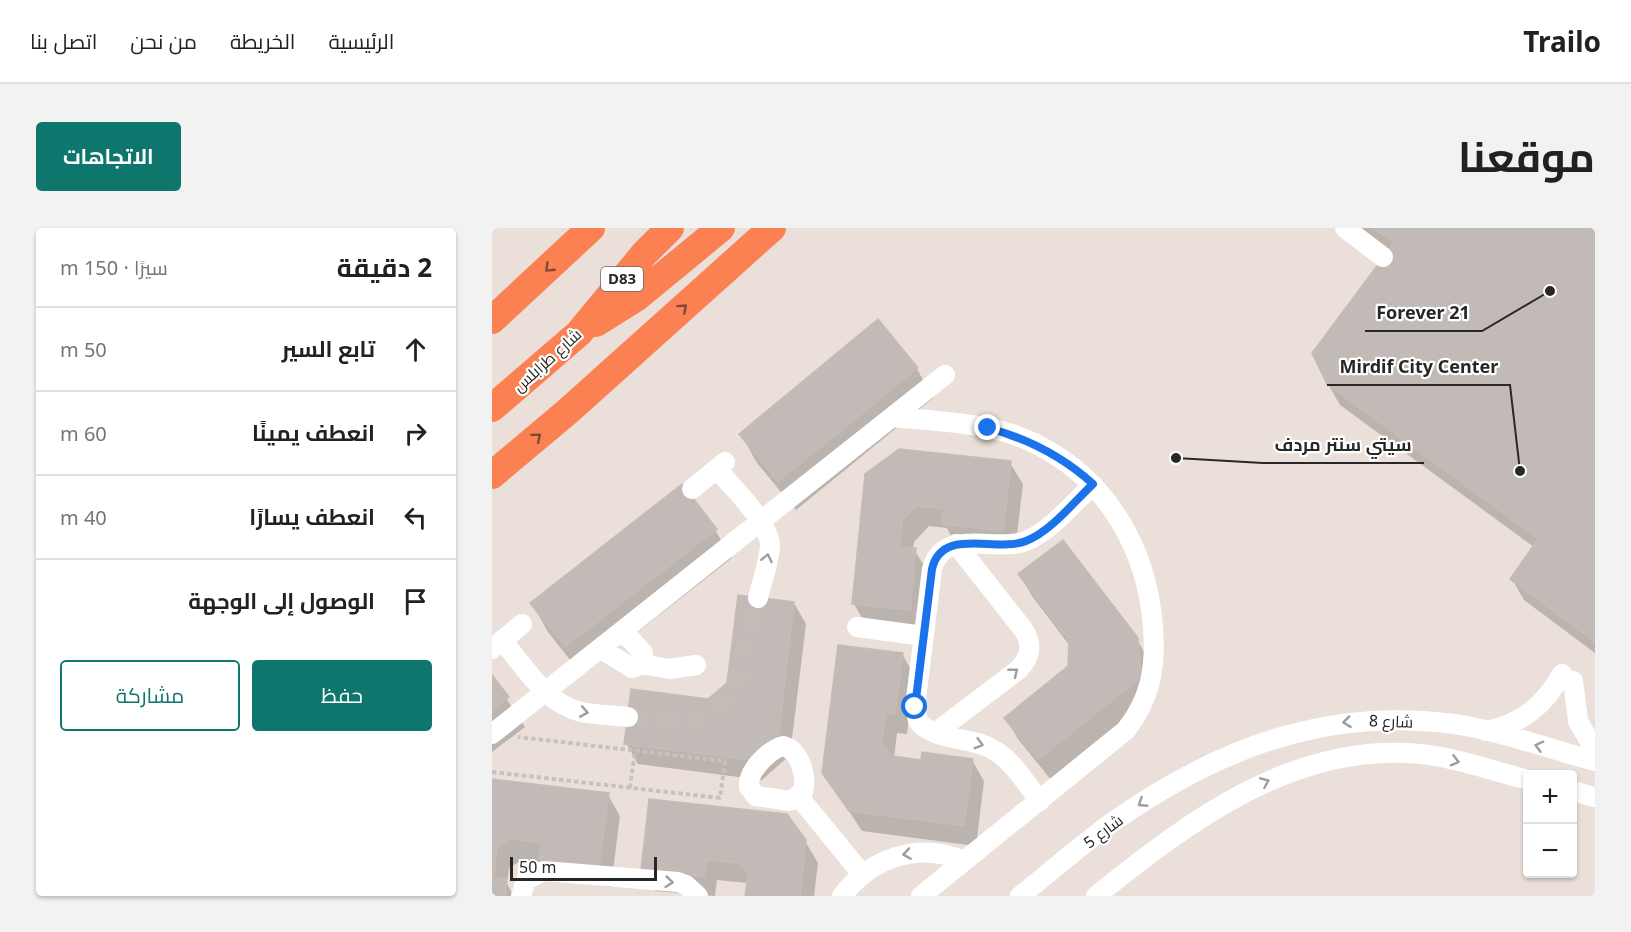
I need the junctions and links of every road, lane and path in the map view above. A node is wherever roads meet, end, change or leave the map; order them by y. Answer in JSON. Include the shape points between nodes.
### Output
{"nodes":[{"id":1,"x":591,"y":228,"type":"edge"},
{"id":2,"x":670,"y":228,"type":"edge"},
{"id":3,"x":721,"y":228,"type":"edge"},
{"id":4,"x":772,"y":228,"type":"edge"},
{"id":5,"x":1345,"y":228,"type":"edge"},
{"id":6,"x":1383,"y":257,"type":"dead end"},
{"id":7,"x":492,"y":320,"type":"edge"},
{"id":8,"x":579,"y":333,"type":"junction"},
{"id":9,"x":945,"y":375,"type":"dead end"},
{"id":10,"x":492,"y":408,"type":"edge"},
{"id":11,"x":893,"y":417,"type":"junction"},
{"id":12,"x":492,"y":475,"type":"edge"},
{"id":13,"x":1093,"y":484,"type":"junction"},
{"id":14,"x":692,"y":489,"type":"dead end"},
{"id":15,"x":754,"y":525,"type":"junction"},
{"id":16,"x":956,"y":544,"type":"junction"},
{"id":17,"x":758,"y":598,"type":"tunnel mouth"},
{"id":18,"x":857,"y":627,"type":"dead end"},
{"id":19,"x":623,"y":631,"type":"junction"},
{"id":20,"x":507,"y":636,"type":"edge"},
{"id":21,"x":924,"y":636,"type":"junction"},
{"id":22,"x":601,"y":649,"type":"junction"},
{"id":23,"x":642,"y":664,"type":"junction"},
{"id":24,"x":696,"y":664,"type":"dead end"},
{"id":25,"x":551,"y":689,"type":"junction"},
{"id":26,"x":628,"y":717,"type":"tunnel mouth"},
{"id":27,"x":1485,"y":731,"type":"junction"},
{"id":28,"x":935,"y":733,"type":"junction"},
{"id":29,"x":492,"y":734,"type":"edge"},
{"id":30,"x":516,"y":737,"type":"dead end"},
{"id":31,"x":635,"y":751,"type":"junction"},
{"id":32,"x":1595,"y":751,"type":"edge"},
{"id":33,"x":1595,"y":761,"type":"edge"},
{"id":34,"x":492,"y":772,"type":"edge"},
{"id":35,"x":1192,"y":774,"type":"joint"},
{"id":36,"x":1523,"y":779,"type":"edge"},
{"id":37,"x":630,"y":788,"type":"junction"},
{"id":38,"x":1577,"y":792,"type":"edge"},
{"id":39,"x":799,"y":797,"type":"dead end"},
{"id":40,"x":1595,"y":797,"type":"edge"},
{"id":41,"x":1040,"y":801,"type":"junction"},
{"id":42,"x":964,"y":861,"type":"junction"},
{"id":43,"x":862,"y":874,"type":"junction"},
{"id":44,"x":522,"y":895,"type":"edge"},
{"id":45,"x":698,"y":896,"type":"edge"},
{"id":46,"x":842,"y":896,"type":"edge"},
{"id":47,"x":921,"y":896,"type":"edge"},
{"id":48,"x":1020,"y":896,"type":"edge"},
{"id":49,"x":1096,"y":896,"type":"edge"}],
"edges":[{"from":1,"to":7,"type":"highway","one_way":true},
{"from":2,"to":8,"type":"highway","name":"شارع طرابلس","number":"D83"},
{"from":3,"to":8,"type":"highway","via":[[636,298]]},
{"from":12,"to":4,"type":"highway","one_way":true},
{"from":5,"to":6,"type":"street"},
{"from":8,"to":10,"type":"highway","name":"شارع طرابلس","number":"D83"},
{"from":9,"to":11,"type":"street"},
{"from":11,"to":13,"type":"street","via":[[1012,434],[1055,455]]},
{"from":11,"to":15,"type":"street"},
{"from":13,"to":16,"type":"street","via":[[1046,529],[1024,542]]},
{"from":13,"to":41,"type":"street","via":[[1120,519],[1140,558],[1151,600],[1154,669],[1144,701],[1126,730]]},
{"from":14,"to":15,"type":"street","via":[[717,468]]},
{"from":17,"to":15,"type":"street","one_way":true,"via":[[770,545],[765,528]]},
{"from":15,"to":19,"type":"street"},
{"from":16,"to":21,"type":"street","via":[[942,550],[934,562]]},
{"from":28,"to":16,"type":"street","one_way":true,"via":[[1018,670],[1028,658],[1030,643]]},
{"from":18,"to":21,"type":"street"},
{"from":19,"to":22,"type":"street"},
{"from":19,"to":23,"type":"street","via":[[643,653]]},
{"from":20,"to":25,"type":"street"},
{"from":21,"to":28,"type":"street","via":[[915,714],[922,727]]},
{"from":22,"to":23,"type":"street","via":[[632,669]]},
{"from":22,"to":25,"type":"street"},
{"from":23,"to":24,"type":"street","via":[[669,669]]},
{"from":25,"to":26,"type":"street","one_way":true,"via":[[573,710]]},
{"from":25,"to":29,"type":"street"},
{"from":27,"to":32,"type":"street","via":[[1501,728],[1531,713],[1567,678],[1578,721]]},
{"from":33,"to":27,"type":"street","name":"شارع 8","one_way":true},
{"from":27,"to":35,"type":"street","name":"شارع 8","one_way":true,"via":[[1455,724],[1396,720],[1321,725],[1252,746]]},
{"from":28,"to":41,"type":"street","one_way":true,"via":[[982,744],[998,752]]},
{"from":30,"to":31,"type":"path"},
{"from":31,"to":37,"type":"path"},
{"from":31,"to":37,"type":"path","via":[[725,760],[720,798]]},
{"from":34,"to":37,"type":"path"},
{"from":35,"to":48,"type":"street","name":"شارع 5","one_way":true,"via":[[1121,817]]},
{"from":49,"to":36,"type":"street","name":"شارع 8","one_way":true,"via":[[1145,856],[1214,810],[1260,783],[1294,770],[1366,754],[1423,754]]},
{"from":38,"to":40,"type":"street"},
{"from":39,"to":43,"type":"street"},
{"from":41,"to":42,"type":"street"},
{"from":42,"to":43,"type":"street","one_way":true,"via":[[937,853],[910,853],[876,864]]},
{"from":42,"to":47,"type":"street"},
{"from":43,"to":46,"type":"street"},
{"from":44,"to":45,"type":"street","one_way":true,"via":[[531,875],[544,871],[678,882]]}]}
